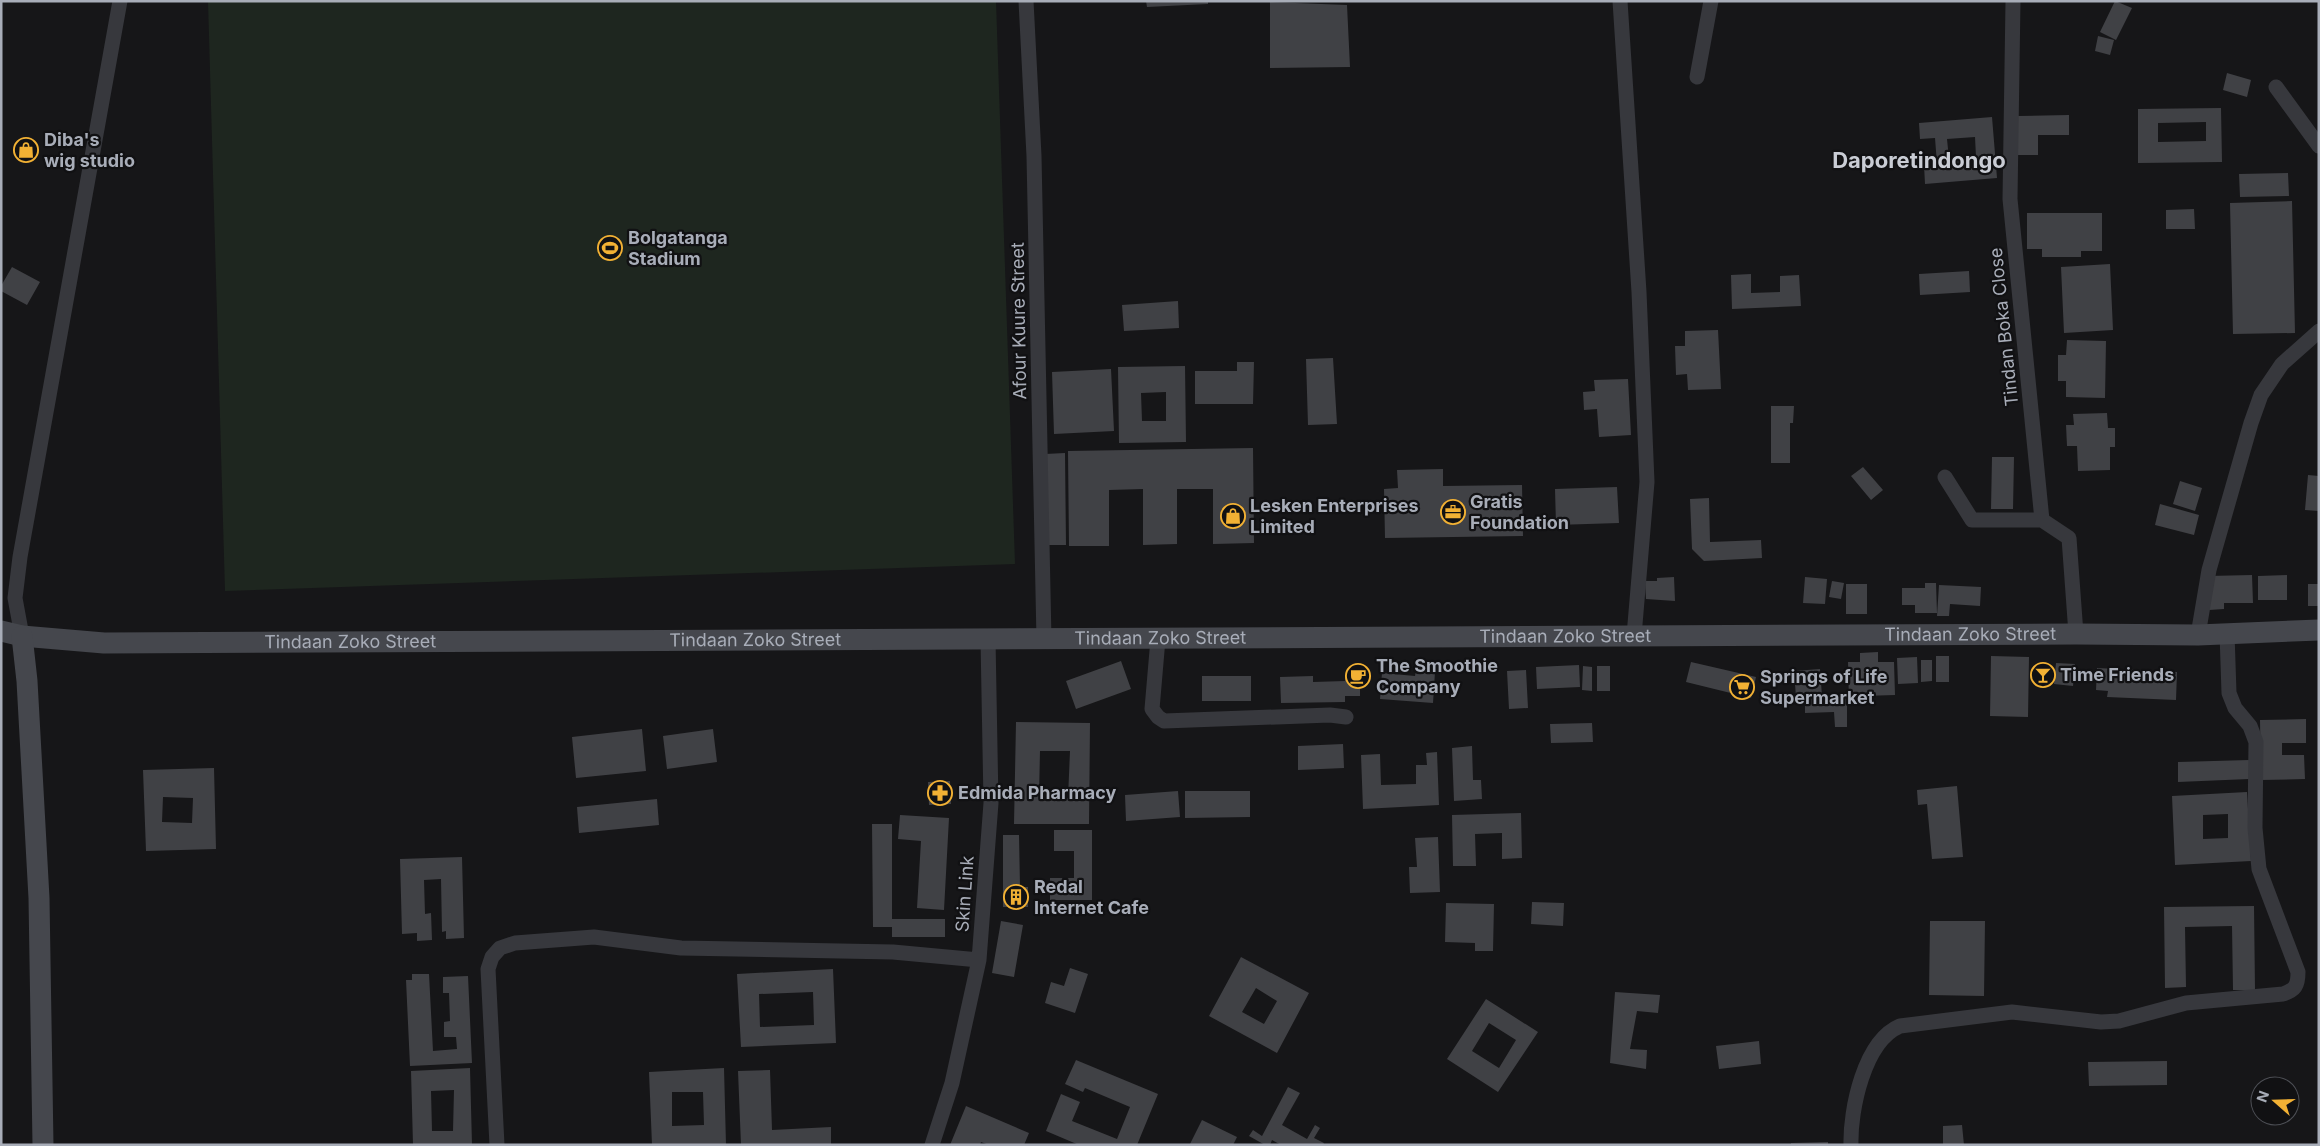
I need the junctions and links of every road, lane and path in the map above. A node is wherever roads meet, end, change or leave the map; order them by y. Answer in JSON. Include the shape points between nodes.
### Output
{"nodes":[{"id":1,"x":120,"y":1,"type":"edge"},
{"id":2,"x":1026,"y":1,"type":"edge"},
{"id":3,"x":1620,"y":1,"type":"edge"},
{"id":4,"x":1711,"y":1,"type":"edge"},
{"id":5,"x":2013,"y":1,"type":"edge"},
{"id":6,"x":1697,"y":77,"type":"dead end"},
{"id":7,"x":2276,"y":87,"type":"dead end"},
{"id":8,"x":2319,"y":146,"type":"edge"},
{"id":9,"x":2319,"y":331,"type":"edge"},
{"id":10,"x":1945,"y":477,"type":"dead end"},
{"id":11,"x":2042,"y":520,"type":"junction"},
{"id":12,"x":2319,"y":630,"type":"edge"},
{"id":13,"x":1,"y":631,"type":"edge"},
{"id":14,"x":2227,"y":633,"type":"junction"},
{"id":15,"x":2076,"y":634,"type":"junction"},
{"id":16,"x":2198,"y":635,"type":"junction"},
{"id":17,"x":22,"y":636,"type":"junction"},
{"id":18,"x":1634,"y":636,"type":"junction"},
{"id":19,"x":1158,"y":639,"type":"junction"},
{"id":20,"x":988,"y":640,"type":"junction"},
{"id":21,"x":1044,"y":640,"type":"junction"},
{"id":22,"x":1346,"y":718,"type":"dead end"},
{"id":23,"x":979,"y":960,"type":"junction"},
{"id":24,"x":43,"y":1145,"type":"edge"},
{"id":25,"x":497,"y":1145,"type":"edge"},
{"id":26,"x":932,"y":1145,"type":"edge"},
{"id":27,"x":1850,"y":1145,"type":"edge"}],
"edges":[{"from":1,"to":17,"type":"street","via":[[20,557],[15,598]]},
{"from":2,"to":21,"type":"street","name":"Afour Kuure Street","via":[[1034,156]]},
{"from":3,"to":18,"type":"street","via":[[1639,292],[1647,482]]},
{"from":4,"to":6,"type":"street"},
{"from":5,"to":11,"type":"street","name":"Tindan Boka Close","via":[[2010,199]]},
{"from":7,"to":8,"type":"street"},
{"from":9,"to":16,"type":"street","via":[[2282,364],[2261,395],[2209,570]]},
{"from":10,"to":11,"type":"street","via":[[1972,520]]},
{"from":11,"to":15,"type":"street","via":[[2069,538]]},
{"from":12,"to":14,"type":"main road","name":"Tindaan Zoko Street"},
{"from":13,"to":17,"type":"main road","name":"Tindaan Zoko Street"},
{"from":14,"to":16,"type":"main road","name":"Tindaan Zoko Street"},
{"from":14,"to":27,"type":"street","via":[[2229,693],[2256,742],[2255,828],[2259,869],[2298,972],[2297,985],[2283,994],[2186,1003],[2119,1021],[2101,1022],[2012,1012],[1900,1026],[1885,1036],[1869,1061],[1855,1102]]},
{"from":15,"to":16,"type":"main road","name":"Tindaan Zoko Street"},
{"from":15,"to":18,"type":"main road","name":"Tindaan Zoko Street"},
{"from":17,"to":20,"type":"main road","name":"Tindaan Zoko Street","via":[[104,643]]},
{"from":17,"to":24,"type":"main road","via":[[28,682],[39,898]]},
{"from":18,"to":19,"type":"main road","name":"Tindaan Zoko Street"},
{"from":19,"to":21,"type":"main road","name":"Tindaan Zoko Street"},
{"from":19,"to":22,"type":"street","via":[[1152,709],[1164,721],[1330,715]]},
{"from":20,"to":21,"type":"main road","name":"Tindaan Zoko Street"},
{"from":20,"to":23,"type":"street","name":"Skin Link","via":[[991,803]]},
{"from":23,"to":25,"type":"street","via":[[893,952],[681,948],[594,937],[515,942],[500,948],[488,969]]},
{"from":23,"to":26,"type":"street","name":"Skin Link","via":[[952,1083]]}]}
